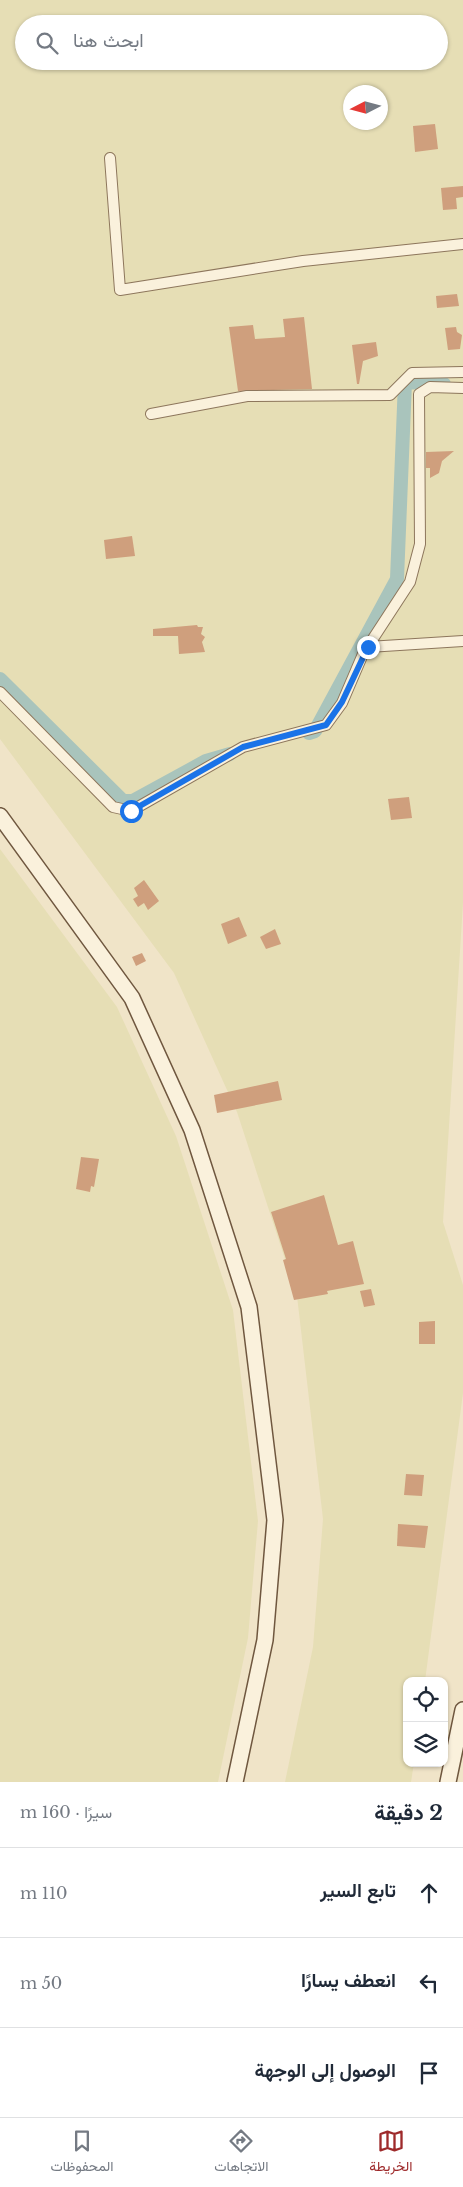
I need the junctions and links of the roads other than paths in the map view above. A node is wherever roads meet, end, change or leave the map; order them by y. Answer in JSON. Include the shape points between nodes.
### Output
{"nodes":[{"id":1,"x":110,"y":158,"type":"dead end"},
{"id":2,"x":463,"y":244,"type":"edge"},
{"id":3,"x":463,"y":372,"type":"edge"},
{"id":4,"x":463,"y":388,"type":"edge"},
{"id":5,"x":151,"y":414,"type":"dead end"},
{"id":6,"x":463,"y":641,"type":"edge"},
{"id":7,"x":368,"y":647,"type":"junction"},
{"id":8,"x":0,"y":692,"type":"edge"},
{"id":9,"x":0,"y":816,"type":"edge"},
{"id":10,"x":463,"y":1710,"type":"edge"},
{"id":11,"x":235,"y":1782,"type":"edge"},
{"id":12,"x":448,"y":1782,"type":"edge"}],
"edges":[{"from":1,"to":2,"type":"street","via":[[120,290],[303,261]]},
{"from":3,"to":5,"type":"street","via":[[412,373],[390,395],[247,396]]},
{"from":4,"to":7,"type":"street","via":[[430,387],[419,394],[420,544],[410,582]]},
{"from":6,"to":7,"type":"street"},
{"from":7,"to":8,"type":"street","via":[[342,702],[326,725],[243,747],[131,811],[113,807]]},
{"from":9,"to":11,"type":"main road","via":[[132,998],[192,1130],[249,1307],[275,1520],[265,1640]]},
{"from":10,"to":12,"type":"main road"}]}
